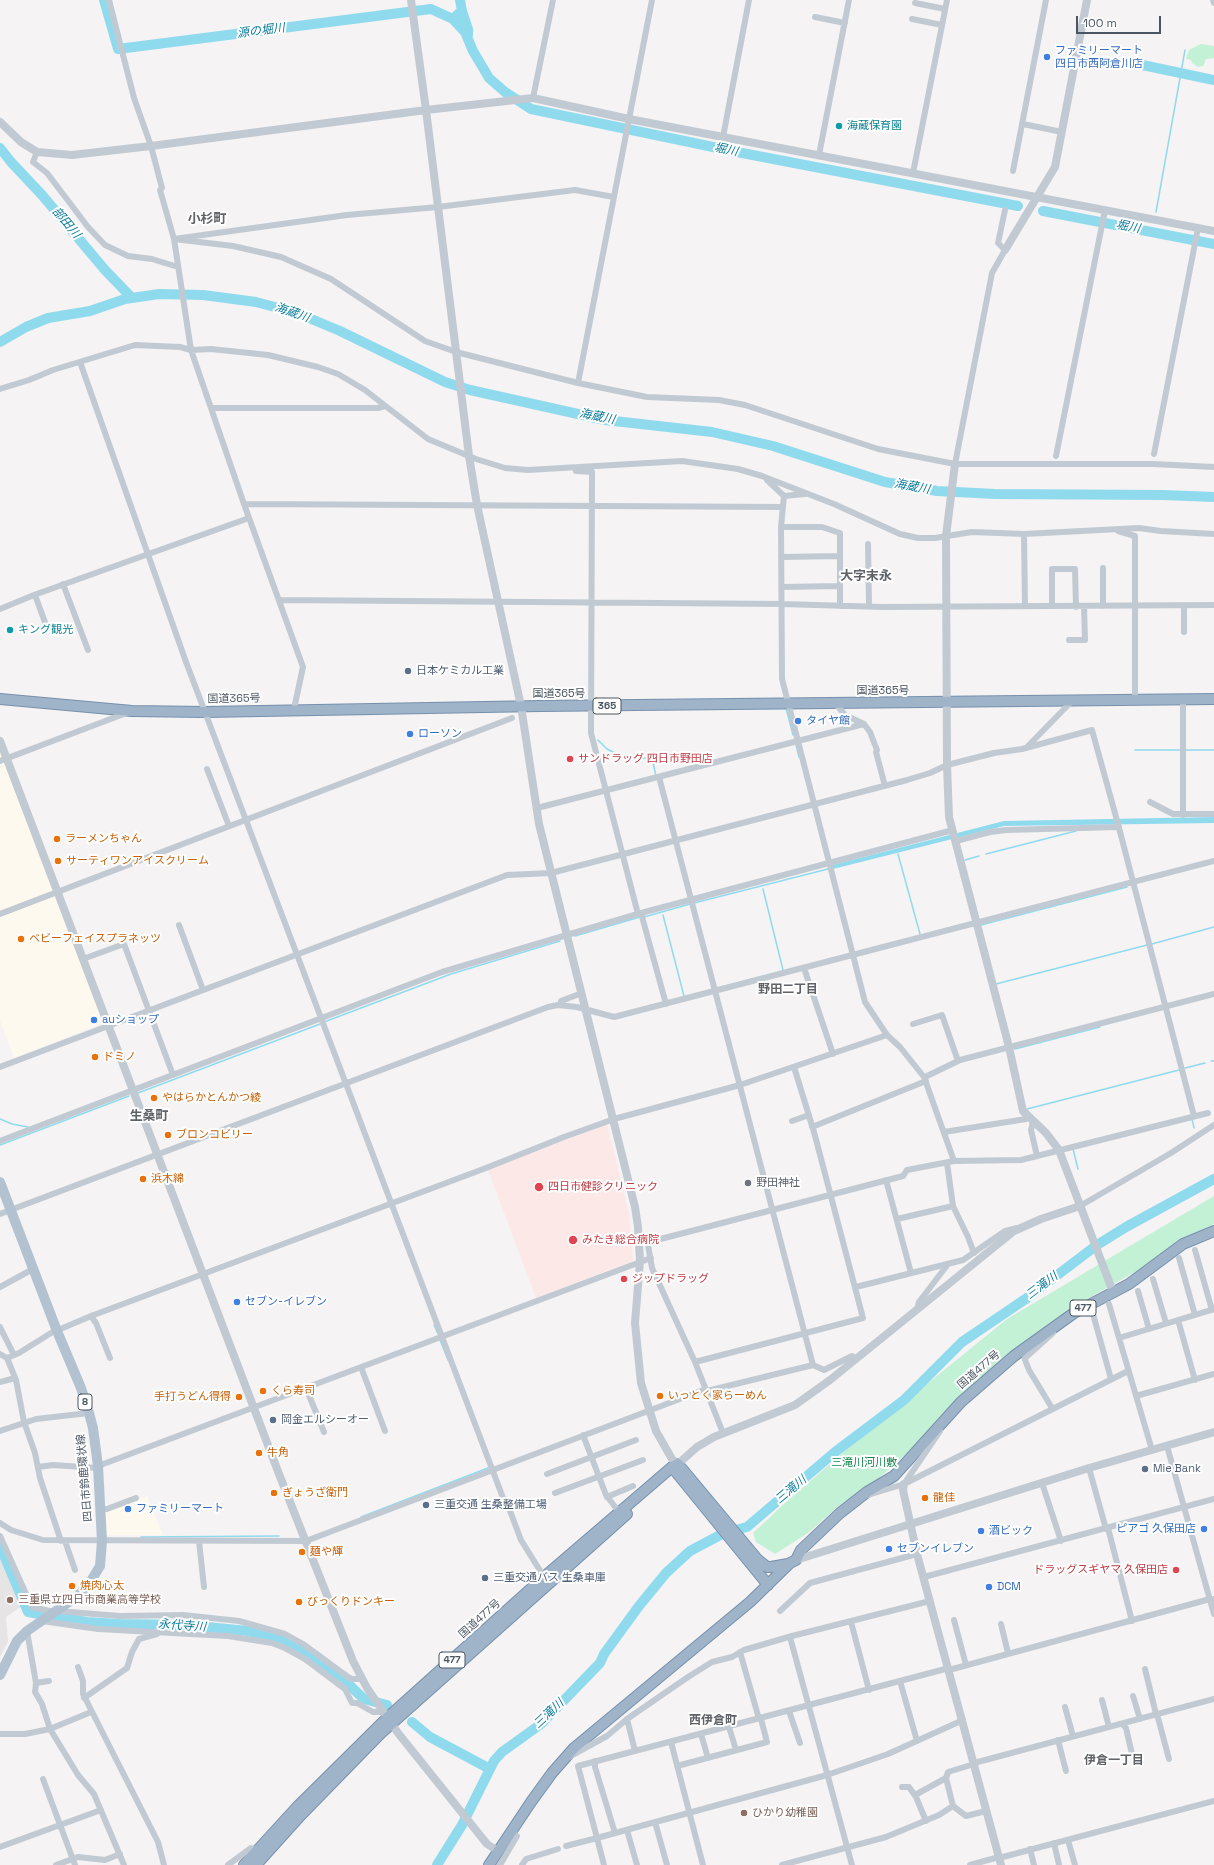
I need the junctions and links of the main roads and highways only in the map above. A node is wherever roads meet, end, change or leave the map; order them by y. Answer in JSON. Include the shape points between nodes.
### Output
{"nodes":[{"id":1,"x":0,"y":699,"type":"edge"},
{"id":2,"x":1214,"y":699,"type":"edge"},
{"id":3,"x":0,"y":1182,"type":"edge"},
{"id":4,"x":6,"y":1212,"type":"edge"},
{"id":5,"x":1214,"y":1231,"type":"edge"},
{"id":6,"x":674,"y":1465,"type":"junction"},
{"id":7,"x":690,"y":1485,"type":"junction"},
{"id":8,"x":598,"y":1540,"type":"junction"},
{"id":9,"x":789,"y":1563,"type":"junction"},
{"id":10,"x":544,"y":1577,"type":"junction"},
{"id":11,"x":766,"y":1582,"type":"junction"},
{"id":12,"x":0,"y":1675,"type":"edge"},
{"id":13,"x":385,"y":1716,"type":"junction"},
{"id":14,"x":244,"y":1865,"type":"edge"},
{"id":15,"x":256,"y":1865,"type":"edge"},
{"id":16,"x":489,"y":1865,"type":"edge"}],
"edges":[{"from":1,"to":2,"type":"highway","name":"国道365号","number":"365","via":[[132,711],[205,712]]},
{"from":3,"to":4,"type":"main road","name":"四日市鈴鹿環状線","number":"8"},
{"from":4,"to":12,"type":"main road","name":"四日市鈴鹿環状線","number":"8","via":[[81,1388],[89,1413],[93,1428],[102,1541],[100,1566],[91,1581],[79,1596],[49,1615],[17,1641]]},
{"from":5,"to":9,"type":"highway","name":"国道477号","number":"477","via":[[1179,1246],[1129,1284],[1112,1290],[1074,1313],[1014,1356],[961,1402],[894,1476],[858,1498],[824,1527]]},
{"from":6,"to":7,"type":"highway"},
{"from":6,"to":8,"type":"highway","name":"国道477号","number":"477"},
{"from":6,"to":10,"type":"highway","name":"国道477号","number":"477"},
{"from":7,"to":9,"type":"highway","via":[[758,1560],[767,1567]]},
{"from":7,"to":11,"type":"highway"},
{"from":8,"to":10,"type":"highway","via":[[552,1577]]},
{"from":8,"to":13,"type":"highway","name":"国道477号","number":"477"},
{"from":9,"to":11,"type":"highway","name":"国道477号","number":"477"},
{"from":10,"to":13,"type":"highway","name":"国道477号","number":"477"},
{"from":11,"to":16,"type":"highway","name":"国道477号","number":"477","via":[[723,1626],[574,1748],[531,1802]]},
{"from":13,"to":14,"type":"highway","name":"国道477号","number":"477"},
{"from":13,"to":15,"type":"highway","name":"国道477号","number":"477","via":[[317,1798]]}]}
